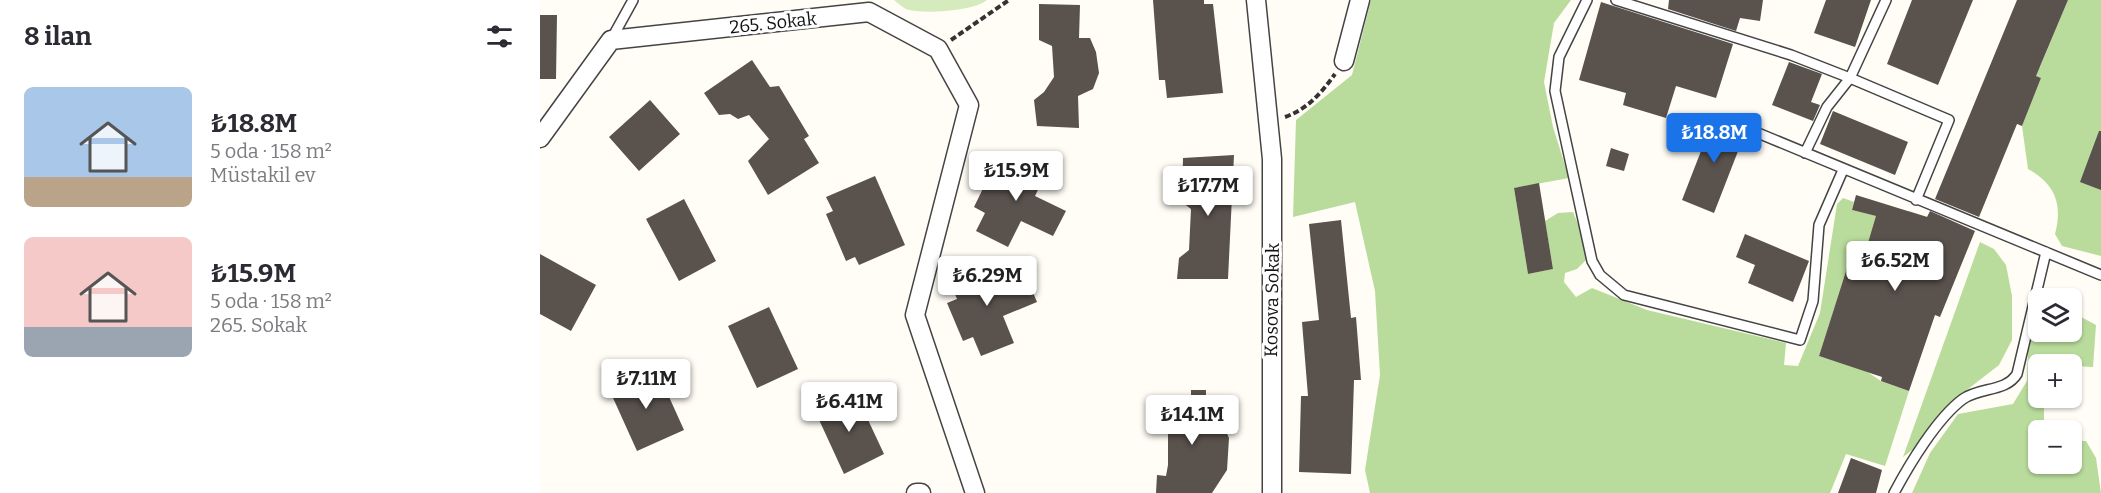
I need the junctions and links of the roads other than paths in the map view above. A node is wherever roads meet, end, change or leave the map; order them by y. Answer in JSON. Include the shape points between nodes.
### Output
{"nodes":[{"id":1,"x":633,"y":0,"type":"edge"},
{"id":2,"x":1256,"y":0,"type":"edge"},
{"id":3,"x":1360,"y":0,"type":"edge"},
{"id":4,"x":1587,"y":0,"type":"edge"},
{"id":5,"x":1616,"y":0,"type":"edge"},
{"id":6,"x":1886,"y":0,"type":"edge"},
{"id":7,"x":610,"y":40,"type":"junction"},
{"id":8,"x":1344,"y":62,"type":"road end"},
{"id":9,"x":1850,"y":78,"type":"junction"},
{"id":10,"x":1753,"y":131,"type":"dead end"},
{"id":11,"x":540,"y":138,"type":"edge"},
{"id":12,"x":1805,"y":153,"type":"junction"},
{"id":13,"x":1843,"y":170,"type":"junction"},
{"id":14,"x":1916,"y":200,"type":"junction"},
{"id":15,"x":2046,"y":252,"type":"junction"},
{"id":16,"x":2101,"y":275,"type":"edge"},
{"id":17,"x":916,"y":493,"type":"edge"},
{"id":18,"x":921,"y":493,"type":"edge"},
{"id":19,"x":975,"y":493,"type":"edge"},
{"id":20,"x":1272,"y":493,"type":"edge"},
{"id":21,"x":1894,"y":493,"type":"edge"}],
"edges":[{"from":1,"to":7,"type":"lane"},
{"from":2,"to":20,"type":"street","name":"Kosova Sokak","via":[[1270,122]]},
{"from":3,"to":8,"type":"street"},
{"from":4,"to":13,"type":"lane","via":[[1561,50],[1555,91],[1592,261],[1611,287],[1624,295],[1800,340],[1813,301],[1819,225]]},
{"from":5,"to":9,"type":"lane","via":[[1791,55]]},
{"from":6,"to":9,"type":"lane"},
{"from":7,"to":11,"type":"street"},
{"from":7,"to":19,"type":"street","name":"265. Sokak","via":[[869,12],[938,49],[969,105],[915,315]]},
{"from":9,"to":12,"type":"lane","via":[[1827,107]]},
{"from":9,"to":14,"type":"lane","via":[[1949,120]]},
{"from":10,"to":12,"type":"lane"},
{"from":12,"to":13,"type":"lane"},
{"from":13,"to":14,"type":"lane"},
{"from":14,"to":15,"type":"lane"},
{"from":15,"to":16,"type":"lane"},
{"from":15,"to":21,"type":"lane","via":[[2014,379],[2004,386],[1973,394],[1955,406]]},
{"from":17,"to":18,"type":"street"}]}
